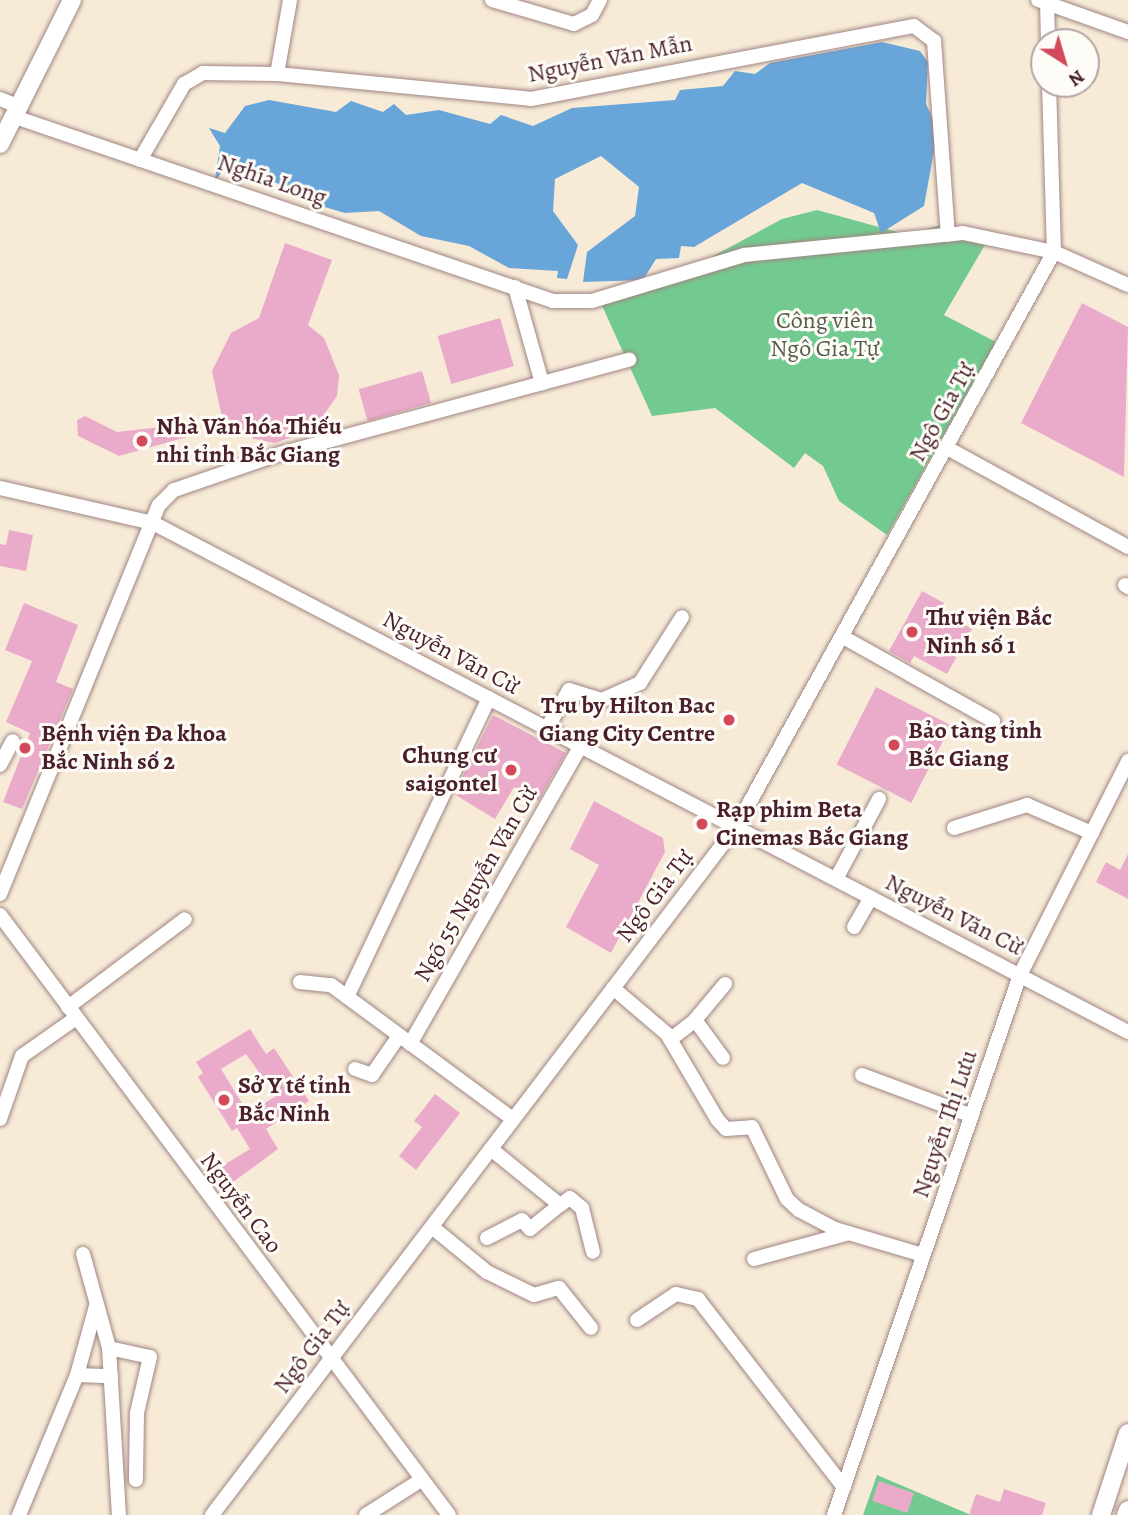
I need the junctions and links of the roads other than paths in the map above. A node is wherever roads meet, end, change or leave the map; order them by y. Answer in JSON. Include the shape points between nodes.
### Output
{"nodes":[{"id":1,"x":72,"y":0,"type":"edge"},
{"id":2,"x":290,"y":0,"type":"edge"},
{"id":3,"x":492,"y":0,"type":"edge"},
{"id":4,"x":600,"y":0,"type":"edge"},
{"id":5,"x":1044,"y":1,"type":"edge"},
{"id":6,"x":1047,"y":28,"type":"edge"},
{"id":7,"x":1128,"y":32,"type":"edge"},
{"id":8,"x":277,"y":74,"type":"junction"},
{"id":9,"x":1049,"y":98,"type":"edge"},
{"id":10,"x":0,"y":99,"type":"edge"},
{"id":11,"x":17,"y":112,"type":"junction"},
{"id":12,"x":0,"y":144,"type":"edge"},
{"id":13,"x":140,"y":160,"type":"junction"},
{"id":14,"x":948,"y":234,"type":"junction"},
{"id":15,"x":1054,"y":253,"type":"junction"},
{"id":16,"x":1128,"y":285,"type":"edge"},
{"id":17,"x":515,"y":286,"type":"junction"},
{"id":18,"x":629,"y":360,"type":"dead end"},
{"id":19,"x":542,"y":383,"type":"junction"},
{"id":20,"x":949,"y":449,"type":"junction"},
{"id":21,"x":0,"y":488,"type":"edge"},
{"id":22,"x":153,"y":523,"type":"junction"},
{"id":23,"x":1128,"y":547,"type":"edge"},
{"id":24,"x":682,"y":617,"type":"dead end"},
{"id":25,"x":843,"y":637,"type":"junction"},
{"id":26,"x":489,"y":698,"type":"junction"},
{"id":27,"x":993,"y":721,"type":"dead end"},
{"id":28,"x":547,"y":728,"type":"junction"},
{"id":29,"x":13,"y":741,"type":"dead end"},
{"id":30,"x":581,"y":747,"type":"junction"},
{"id":31,"x":1128,"y":761,"type":"edge"},
{"id":32,"x":0,"y":765,"type":"edge"},
{"id":33,"x":878,"y":799,"type":"dead end"},
{"id":34,"x":736,"y":827,"type":"junction"},
{"id":35,"x":954,"y":828,"type":"dead end"},
{"id":36,"x":1091,"y":833,"type":"junction"},
{"id":37,"x":836,"y":879,"type":"junction"},
{"id":38,"x":0,"y":894,"type":"edge"},
{"id":39,"x":871,"y":897,"type":"junction"},
{"id":40,"x":0,"y":915,"type":"edge"},
{"id":41,"x":185,"y":919,"type":"dead end"},
{"id":42,"x":854,"y":927,"type":"dead end"},
{"id":43,"x":1020,"y":975,"type":"junction"},
{"id":44,"x":300,"y":982,"type":"dead end"},
{"id":45,"x":724,"y":984,"type":"dead end"},
{"id":46,"x":613,"y":988,"type":"junction"},
{"id":47,"x":347,"y":997,"type":"junction"},
{"id":48,"x":72,"y":1012,"type":"junction"},
{"id":49,"x":695,"y":1020,"type":"junction"},
{"id":50,"x":1128,"y":1032,"type":"edge"},
{"id":51,"x":671,"y":1039,"type":"junction"},
{"id":52,"x":405,"y":1040,"type":"junction"},
{"id":53,"x":723,"y":1058,"type":"dead end"},
{"id":54,"x":355,"y":1069,"type":"dead end"},
{"id":55,"x":862,"y":1075,"type":"dead end"},
{"id":56,"x":972,"y":1116,"type":"junction"},
{"id":57,"x":0,"y":1119,"type":"edge"},
{"id":58,"x":513,"y":1119,"type":"junction"},
{"id":59,"x":491,"y":1149,"type":"junction"},
{"id":60,"x":560,"y":1205,"type":"junction"},
{"id":61,"x":432,"y":1227,"type":"junction"},
{"id":62,"x":849,"y":1233,"type":"junction"},
{"id":63,"x":487,"y":1238,"type":"dead end"},
{"id":64,"x":593,"y":1252,"type":"dead end"},
{"id":65,"x":83,"y":1254,"type":"dead end"},
{"id":66,"x":923,"y":1255,"type":"junction"},
{"id":67,"x":754,"y":1258,"type":"dead end"},
{"id":68,"x":97,"y":1304,"type":"junction"},
{"id":69,"x":637,"y":1321,"type":"dead end"},
{"id":70,"x":591,"y":1328,"type":"dead end"},
{"id":71,"x":109,"y":1348,"type":"junction"},
{"id":72,"x":330,"y":1361,"type":"junction"},
{"id":73,"x":77,"y":1375,"type":"junction"},
{"id":74,"x":111,"y":1376,"type":"junction"},
{"id":75,"x":1128,"y":1433,"type":"edge"},
{"id":76,"x":421,"y":1479,"type":"junction"},
{"id":77,"x":136,"y":1480,"type":"dead end"},
{"id":78,"x":844,"y":1487,"type":"junction"},
{"id":79,"x":1128,"y":1510,"type":"edge"},
{"id":80,"x":19,"y":1515,"type":"edge"},
{"id":81,"x":119,"y":1515,"type":"edge"},
{"id":82,"x":212,"y":1515,"type":"edge"},
{"id":83,"x":366,"y":1515,"type":"edge"},
{"id":84,"x":449,"y":1515,"type":"edge"},
{"id":85,"x":834,"y":1515,"type":"edge"},
{"id":86,"x":1101,"y":1515,"type":"edge"},
{"id":87,"x":1126,"y":1515,"type":"edge"}],
"edges":[{"from":1,"to":11,"type":"main road"},
{"from":2,"to":8,"type":"street"},
{"from":3,"to":4,"type":"street","via":[[564,24],[592,15]]},
{"from":5,"to":6,"type":"street"},
{"from":5,"to":7,"type":"street"},
{"from":8,"to":13,"type":"street","name":"Nguyễn Văn Mẫn","via":[[194,76]]},
{"from":8,"to":14,"type":"street","name":"Nguyễn Văn Mẫn","via":[[531,99],[914,26],[934,41]]},
{"from":9,"to":15,"type":"street","name":"Ngô Gia Tự"},
{"from":10,"to":11,"type":"street","name":"Nghĩa Long"},
{"from":11,"to":12,"type":"main road"},
{"from":11,"to":13,"type":"street","name":"Nghĩa Long"},
{"from":13,"to":17,"type":"street","name":"Nghĩa Long"},
{"from":14,"to":15,"type":"street","via":[[991,234]]},
{"from":14,"to":17,"type":"street","via":[[744,255],[576,304]]},
{"from":15,"to":16,"type":"street"},
{"from":15,"to":20,"type":"street","name":"Ngô Gia Tự"},
{"from":17,"to":19,"type":"street"},
{"from":18,"to":19,"type":"street"},
{"from":19,"to":22,"type":"street","via":[[194,480],[159,505]]},
{"from":20,"to":23,"type":"street"},
{"from":20,"to":25,"type":"street","name":"Ngô Gia Tự"},
{"from":21,"to":22,"type":"street","name":"Nguyễn Văn Cừ"},
{"from":22,"to":26,"type":"street","name":"Nguyễn Văn Cừ"},
{"from":22,"to":38,"type":"street"},
{"from":24,"to":28,"type":"street","via":[[640,682],[602,700],[569,690]]},
{"from":25,"to":27,"type":"street"},
{"from":25,"to":34,"type":"street","name":"Ngô Gia Tự"},
{"from":26,"to":28,"type":"street","name":"Nguyễn Văn Cừ"},
{"from":26,"to":47,"type":"street"},
{"from":28,"to":30,"type":"street","name":"Nguyễn Văn Cừ"},
{"from":29,"to":32,"type":"street"},
{"from":30,"to":34,"type":"street","name":"Nguyễn Văn Cừ"},
{"from":30,"to":52,"type":"street","name":"Ngõ 55 Nguyễn Văn Cừ"},
{"from":31,"to":36,"type":"street","name":"Nguyễn Thị Lưu"},
{"from":33,"to":37,"type":"street"},
{"from":34,"to":37,"type":"street","name":"Nguyễn Văn Cừ"},
{"from":34,"to":46,"type":"street","name":"Ngô Gia Tự"},
{"from":35,"to":36,"type":"street","via":[[1027,805]]},
{"from":36,"to":43,"type":"street","name":"Nguyễn Thị Lưu"},
{"from":37,"to":39,"type":"street","name":"Nguyễn Văn Cừ"},
{"from":39,"to":42,"type":"street"},
{"from":39,"to":43,"type":"street","name":"Nguyễn Văn Cừ"},
{"from":40,"to":48,"type":"street","name":"Nguyễn Cao"},
{"from":41,"to":48,"type":"street"},
{"from":43,"to":50,"type":"street","name":"Nguyễn Văn Cừ"},
{"from":43,"to":56,"type":"street","name":"Nguyễn Thị Lưu"},
{"from":44,"to":47,"type":"street","via":[[323,982]]},
{"from":45,"to":49,"type":"street"},
{"from":46,"to":51,"type":"street"},
{"from":46,"to":58,"type":"street","name":"Ngô Gia Tự"},
{"from":47,"to":52,"type":"street"},
{"from":48,"to":57,"type":"street","via":[[22,1056]]},
{"from":48,"to":72,"type":"street","name":"Nguyễn Cao"},
{"from":49,"to":51,"type":"street"},
{"from":49,"to":53,"type":"street"},
{"from":51,"to":62,"type":"street","via":[[726,1129],[752,1128],[787,1199],[815,1221]]},
{"from":52,"to":54,"type":"street","name":"Ngõ 55 Nguyễn Văn Cừ","via":[[372,1075]]},
{"from":52,"to":58,"type":"street"},
{"from":55,"to":56,"type":"street"},
{"from":56,"to":66,"type":"street","name":"Nguyễn Thị Lưu"},
{"from":58,"to":59,"type":"street","name":"Ngô Gia Tự"},
{"from":59,"to":60,"type":"street"},
{"from":59,"to":61,"type":"street","name":"Ngô Gia Tự"},
{"from":60,"to":63,"type":"street","via":[[530,1229],[522,1220]]},
{"from":60,"to":64,"type":"street","via":[[570,1198],[582,1209]]},
{"from":61,"to":70,"type":"street","via":[[487,1272],[534,1295],[559,1288]]},
{"from":61,"to":72,"type":"street","name":"Ngô Gia Tự"},
{"from":62,"to":66,"type":"street"},
{"from":62,"to":67,"type":"street"},
{"from":65,"to":68,"type":"street"},
{"from":66,"to":78,"type":"street","name":"Nguyễn Thị Lưu"},
{"from":68,"to":71,"type":"street"},
{"from":68,"to":73,"type":"street"},
{"from":69,"to":78,"type":"street","via":[[676,1294],[698,1298]]},
{"from":71,"to":74,"type":"street"},
{"from":71,"to":77,"type":"street","via":[[150,1357],[137,1413]]},
{"from":72,"to":76,"type":"street","name":"Nguyễn Cao"},
{"from":72,"to":82,"type":"street","name":"Ngô Gia Tự"},
{"from":73,"to":74,"type":"street"},
{"from":73,"to":80,"type":"street"},
{"from":74,"to":81,"type":"street"},
{"from":75,"to":86,"type":"main road"},
{"from":76,"to":83,"type":"street"},
{"from":76,"to":84,"type":"street","name":"Nguyễn Cao"},
{"from":78,"to":85,"type":"street","name":"Nguyễn Thị Lưu"},
{"from":79,"to":87,"type":"main road"}]}
